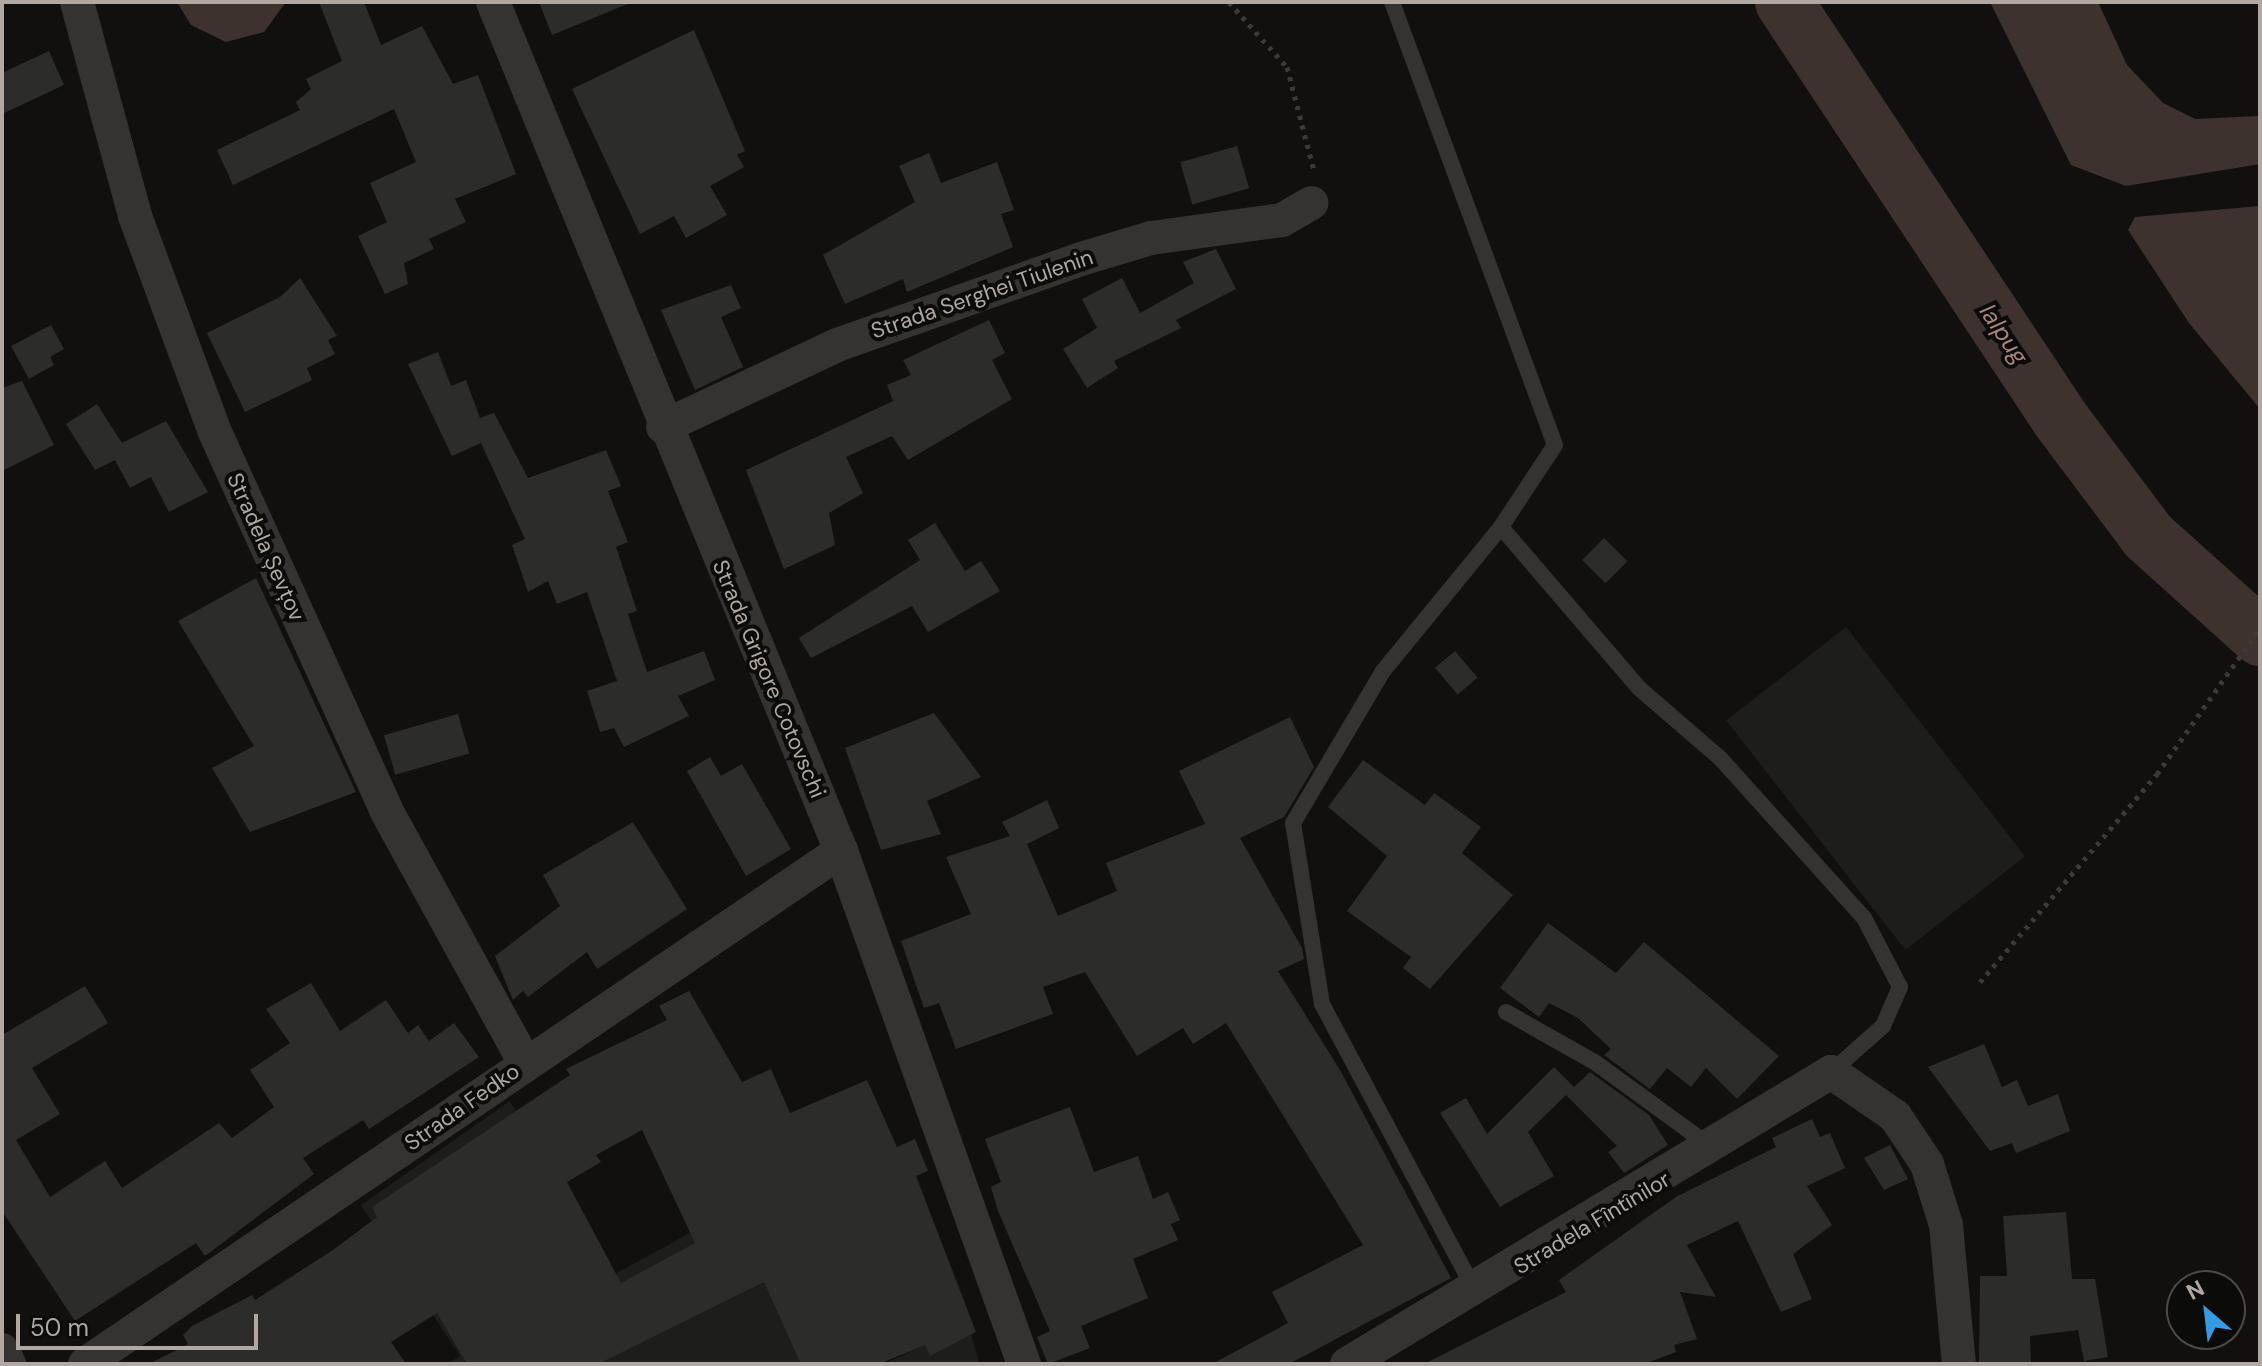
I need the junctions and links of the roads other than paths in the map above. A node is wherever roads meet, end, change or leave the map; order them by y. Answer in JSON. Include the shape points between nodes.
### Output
{"nodes":[{"id":1,"x":77,"y":2,"type":"edge"},
{"id":2,"x":493,"y":2,"type":"edge"},
{"id":3,"x":1392,"y":2,"type":"edge"},
{"id":4,"x":1312,"y":203,"type":"road end"},
{"id":5,"x":663,"y":427,"type":"junction"},
{"id":6,"x":1501,"y":527,"type":"junction"},
{"id":7,"x":841,"y":851,"type":"junction"},
{"id":8,"x":1506,"y":1012,"type":"dead end"},
{"id":9,"x":525,"y":1063,"type":"junction"},
{"id":10,"x":1831,"y":1072,"type":"junction"},
{"id":11,"x":1714,"y":1149,"type":"junction"},
{"id":12,"x":1475,"y":1293,"type":"junction"},
{"id":13,"x":2,"y":1350,"type":"edge"},
{"id":14,"x":9,"y":1364,"type":"edge"},
{"id":15,"x":85,"y":1364,"type":"edge"},
{"id":16,"x":1024,"y":1364,"type":"edge"},
{"id":17,"x":1347,"y":1364,"type":"edge"},
{"id":18,"x":1959,"y":1364,"type":"edge"}],
"edges":[{"from":1,"to":9,"type":"street","name":"Stradela Șevțov","via":[[135,216],[214,430],[386,810]]},
{"from":2,"to":5,"type":"street","name":"Strada Grigore Cotovschi"},
{"from":3,"to":6,"type":"lane","via":[[1555,445]]},
{"from":4,"to":5,"type":"street","name":"Strada Serghei Tiulenin","via":[[1282,220],[1151,238],[1081,259],[837,345]]},
{"from":5,"to":7,"type":"street","name":"Strada Grigore Cotovschi"},
{"from":6,"to":10,"type":"lane","via":[[1640,689],[1720,758],[1864,918],[1900,987],[1883,1026]]},
{"from":6,"to":12,"type":"lane","via":[[1383,671],[1293,823],[1322,1004]]},
{"from":7,"to":9,"type":"street","name":"Strada Fedko"},
{"from":7,"to":16,"type":"street","name":"Strada Grigore Cotovschi"},
{"from":8,"to":11,"type":"lane","via":[[1596,1063]]},
{"from":9,"to":15,"type":"street","name":"Strada Fedko"},
{"from":10,"to":11,"type":"street","name":"Stradela Fîntînilor"},
{"from":10,"to":18,"type":"street","via":[[1895,1116],[1927,1164],[1946,1225]]},
{"from":11,"to":12,"type":"street","name":"Stradela Fîntînilor"},
{"from":12,"to":17,"type":"street","name":"Stradela Fîntînilor"},
{"from":13,"to":14,"type":"street"}]}
